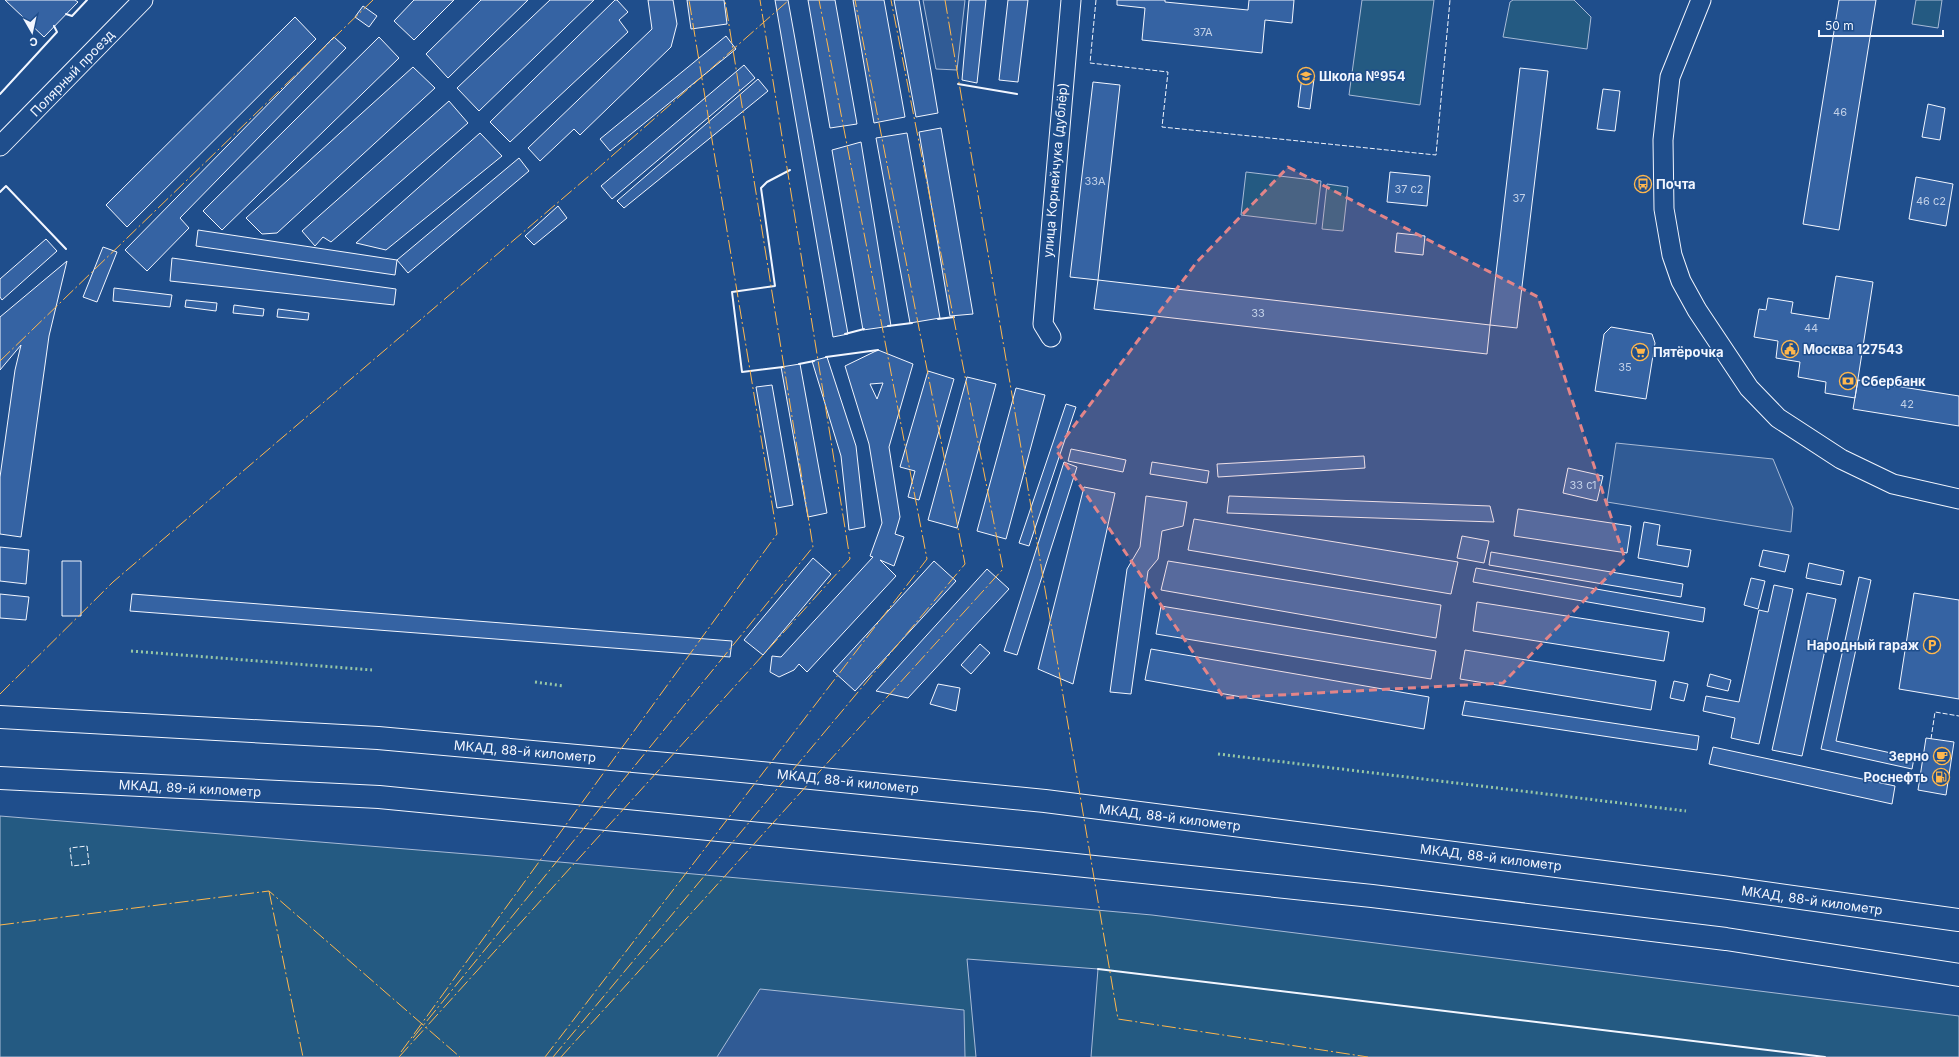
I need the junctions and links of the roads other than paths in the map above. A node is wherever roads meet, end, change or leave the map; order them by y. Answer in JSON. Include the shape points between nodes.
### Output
{"nodes":[{"id":1,"x":143,"y":0,"type":"edge"},
{"id":2,"x":1071,"y":0,"type":"edge"},
{"id":3,"x":1701,"y":0,"type":"edge"},
{"id":4,"x":0,"y":146,"type":"edge"},
{"id":5,"x":1051,"y":337,"type":"dead end"},
{"id":6,"x":1959,"y":499,"type":"edge"},
{"id":7,"x":0,"y":717,"type":"edge"},
{"id":8,"x":0,"y":778,"type":"edge"},
{"id":9,"x":1959,"y":920,"type":"edge"},
{"id":10,"x":1959,"y":975,"type":"edge"}],
"edges":[{"from":1,"to":4,"type":"street","name":"Полярный проезд"},
{"from":2,"to":5,"type":"street","name":"улица Корнейчука (дублёр)","via":[[1042,324]]},
{"from":3,"to":6,"type":"street","via":[[1670,76],[1663,140],[1664,209],[1672,255],[1681,281],[1697,310],[1750,388],[1778,418],[1841,459],[1893,484]]},
{"from":7,"to":9,"type":"highway","name":"МКАД, 88-й километр","via":[[378,738],[708,767],[1045,801],[1722,887]]},
{"from":8,"to":10,"type":"highway","name":"МКАД, 89-й километр","via":[[379,797],[1372,896],[1726,939]]}]}
